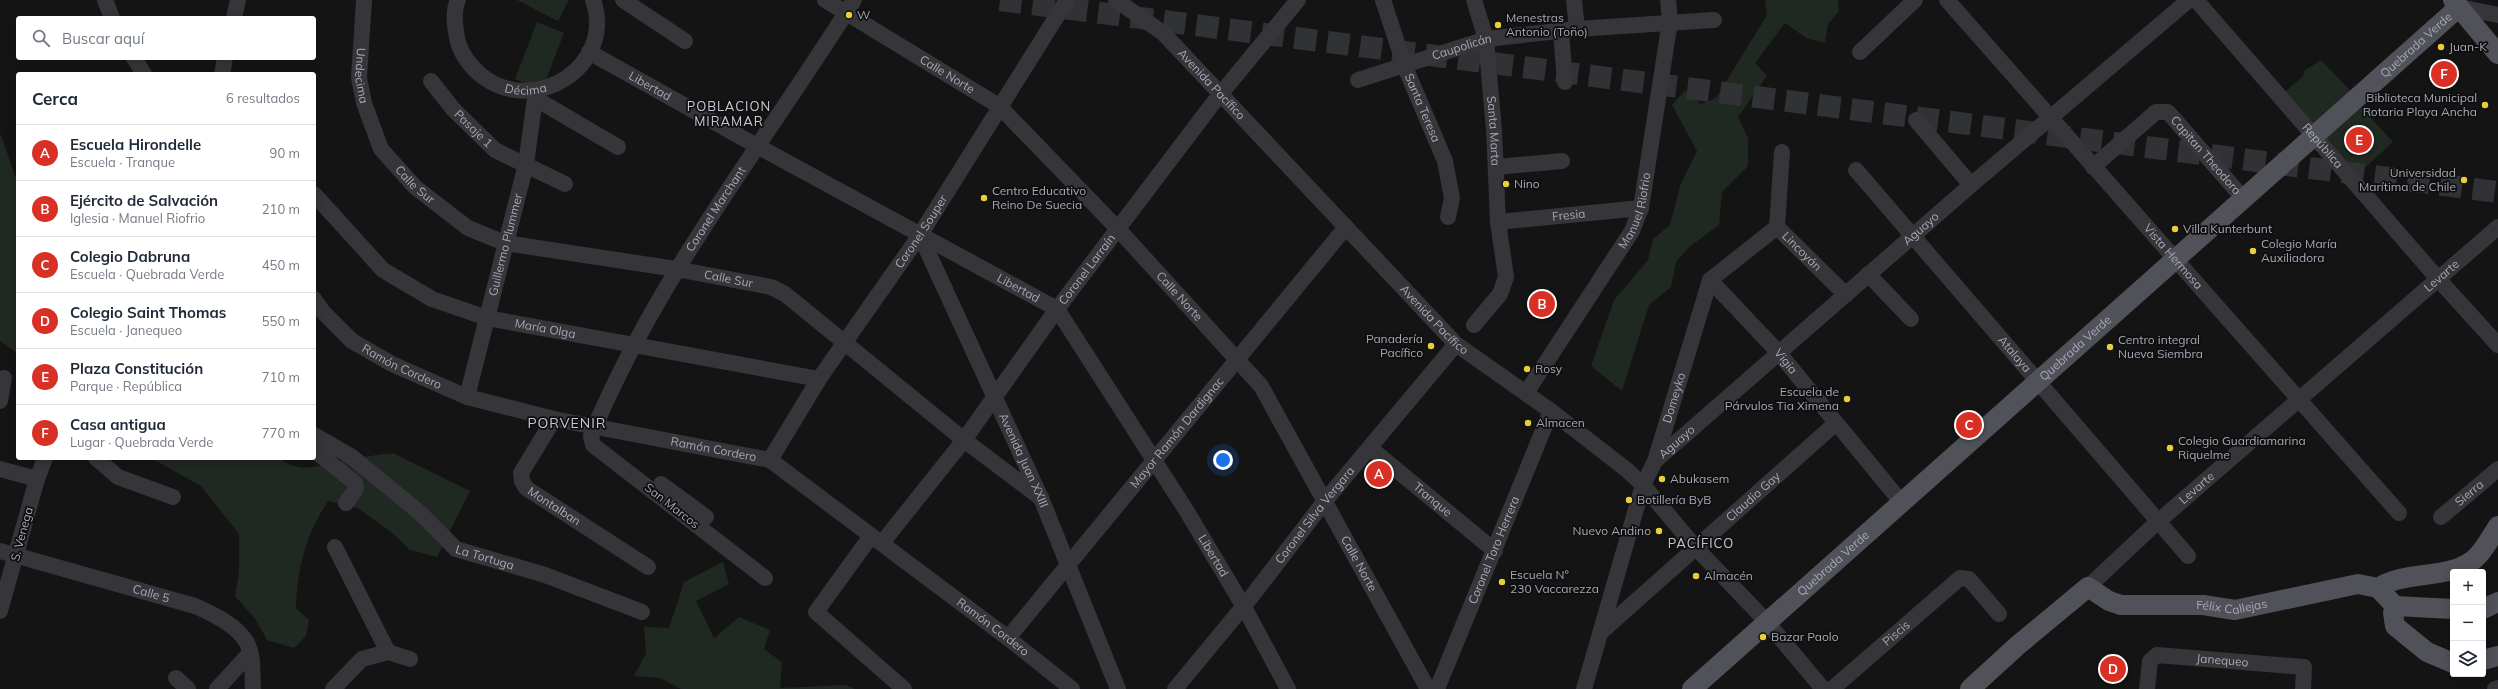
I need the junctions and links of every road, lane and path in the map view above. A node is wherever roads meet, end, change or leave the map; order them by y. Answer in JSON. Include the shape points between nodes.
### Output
{"nodes":[{"id":1,"x":105,"y":0,"type":"edge"},
{"id":2,"x":238,"y":0,"type":"edge"},
{"id":3,"x":364,"y":0,"type":"edge"},
{"id":4,"x":458,"y":0,"type":"edge"},
{"id":5,"x":593,"y":0,"type":"edge"},
{"id":6,"x":623,"y":0,"type":"edge"},
{"id":7,"x":825,"y":0,"type":"edge"},
{"id":8,"x":1067,"y":0,"type":"edge"},
{"id":9,"x":1116,"y":0,"type":"edge"},
{"id":10,"x":1298,"y":0,"type":"edge"},
{"id":11,"x":1384,"y":0,"type":"edge"},
{"id":12,"x":1474,"y":0,"type":"edge"},
{"id":13,"x":1574,"y":0,"type":"edge"},
{"id":14,"x":1668,"y":0,"type":"edge"},
{"id":15,"x":1915,"y":0,"type":"edge"},
{"id":16,"x":1947,"y":0,"type":"edge"},
{"id":17,"x":2190,"y":0,"type":"edge"},
{"id":18,"x":2196,"y":0,"type":"edge"},
{"id":19,"x":2456,"y":4,"type":"edge"},
{"id":20,"x":850,"y":6,"type":"edge"},
{"id":21,"x":2498,"y":15,"type":"edge"},
{"id":22,"x":111,"y":16,"type":"edge"},
{"id":23,"x":234,"y":16,"type":"edge"},
{"id":24,"x":1714,"y":20,"type":"dead end"},
{"id":25,"x":1670,"y":21,"type":"junction"},
{"id":26,"x":1577,"y":29,"type":"junction"},
{"id":27,"x":1561,"y":31,"type":"junction"},
{"id":28,"x":1486,"y":39,"type":"junction"},
{"id":29,"x":685,"y":41,"type":"dead end"},
{"id":30,"x":589,"y":52,"type":"junction"},
{"id":31,"x":1860,"y":52,"type":"dead end"},
{"id":32,"x":2498,"y":54,"type":"edge"},
{"id":33,"x":135,"y":60,"type":"edge"},
{"id":34,"x":225,"y":60,"type":"edge"},
{"id":35,"x":1405,"y":67,"type":"junction"},
{"id":36,"x":143,"y":72,"type":"edge"},
{"id":37,"x":222,"y":72,"type":"edge"},
{"id":38,"x":1358,"y":80,"type":"dead end"},
{"id":39,"x":431,"y":81,"type":"dead end"},
{"id":40,"x":1565,"y":82,"type":"dead end"},
{"id":41,"x":536,"y":95,"type":"junction"},
{"id":42,"x":1222,"y":95,"type":"junction"},
{"id":43,"x":999,"y":106,"type":"junction"},
{"id":44,"x":2050,"y":119,"type":"junction"},
{"id":45,"x":1916,"y":120,"type":"dead end"},
{"id":46,"x":2315,"y":136,"type":"junction"},
{"id":47,"x":756,"y":146,"type":"junction"},
{"id":48,"x":618,"y":147,"type":"dead end"},
{"id":49,"x":380,"y":149,"type":"joint"},
{"id":50,"x":1782,"y":152,"type":"dead end"},
{"id":51,"x":1562,"y":161,"type":"dead end"},
{"id":52,"x":526,"y":164,"type":"junction"},
{"id":53,"x":2093,"y":166,"type":"junction"},
{"id":54,"x":1496,"y":167,"type":"junction"},
{"id":55,"x":1856,"y":170,"type":"dead end"},
{"id":56,"x":565,"y":184,"type":"dead end"},
{"id":57,"x":1971,"y":185,"type":"junction"},
{"id":58,"x":316,"y":196,"type":"edge"},
{"id":59,"x":2243,"y":198,"type":"junction"},
{"id":60,"x":1640,"y":208,"type":"junction"},
{"id":61,"x":1448,"y":217,"type":"dead end"},
{"id":62,"x":1498,"y":222,"type":"junction"},
{"id":63,"x":1346,"y":227,"type":"junction"},
{"id":64,"x":1777,"y":227,"type":"junction"},
{"id":65,"x":2498,"y":227,"type":"edge"},
{"id":66,"x":1118,"y":229,"type":"junction"},
{"id":67,"x":920,"y":235,"type":"junction"},
{"id":68,"x":1913,"y":236,"type":"junction"},
{"id":69,"x":505,"y":243,"type":"junction"},
{"id":70,"x":2174,"y":259,"type":"junction"},
{"id":71,"x":676,"y":270,"type":"junction"},
{"id":72,"x":1868,"y":274,"type":"junction"},
{"id":73,"x":1710,"y":280,"type":"junction"},
{"id":74,"x":2438,"y":280,"type":"junction"},
{"id":75,"x":1846,"y":295,"type":"junction"},
{"id":76,"x":316,"y":302,"type":"edge"},
{"id":77,"x":1058,"y":309,"type":"junction"},
{"id":78,"x":486,"y":318,"type":"junction"},
{"id":79,"x":1911,"y":319,"type":"dead end"},
{"id":80,"x":1474,"y":325,"type":"dead end"},
{"id":81,"x":845,"y":343,"type":"junction"},
{"id":82,"x":1456,"y":344,"type":"junction"},
{"id":83,"x":633,"y":345,"type":"junction"},
{"id":84,"x":2498,"y":345,"type":"edge"},
{"id":85,"x":1779,"y":353,"type":"junction"},
{"id":86,"x":1238,"y":359,"type":"junction"},
{"id":87,"x":4,"y":378,"type":"dead end"},
{"id":88,"x":819,"y":379,"type":"junction"},
{"id":89,"x":2040,"y":381,"type":"junction"},
{"id":90,"x":1526,"y":393,"type":"junction"},
{"id":91,"x":467,"y":397,"type":"junction"},
{"id":92,"x":2299,"y":398,"type":"junction"},
{"id":93,"x":994,"y":399,"type":"junction"},
{"id":94,"x":0,"y":401,"type":"edge"},
{"id":95,"x":1551,"y":411,"type":"junction"},
{"id":96,"x":554,"y":419,"type":"junction"},
{"id":97,"x":1836,"y":423,"type":"junction"},
{"id":98,"x":592,"y":432,"type":"junction"},
{"id":99,"x":316,"y":436,"type":"edge"},
{"id":100,"x":964,"y":440,"type":"junction"},
{"id":101,"x":1370,"y":448,"type":"junction"},
{"id":102,"x":316,"y":452,"type":"edge"},
{"id":103,"x":1155,"y":458,"type":"junction"},
{"id":104,"x":44,"y":460,"type":"edge"},
{"id":105,"x":98,"y":460,"type":"edge"},
{"id":106,"x":770,"y":460,"type":"junction"},
{"id":107,"x":1655,"y":461,"type":"junction"},
{"id":108,"x":0,"y":469,"type":"edge"},
{"id":109,"x":2498,"y":469,"type":"edge"},
{"id":110,"x":37,"y":481,"type":"junction"},
{"id":111,"x":1643,"y":485,"type":"junction"},
{"id":112,"x":173,"y":497,"type":"dead end"},
{"id":113,"x":1041,"y":498,"type":"junction"},
{"id":114,"x":1324,"y":502,"type":"junction"},
{"id":115,"x":1902,"y":503,"type":"junction"},
{"id":116,"x":346,"y":504,"type":"dead end"},
{"id":117,"x":2399,"y":513,"type":"dead end"},
{"id":118,"x":706,"y":517,"type":"dead end"},
{"id":119,"x":2441,"y":518,"type":"dead end"},
{"id":120,"x":2158,"y":522,"type":"junction"},
{"id":121,"x":2498,"y":526,"type":"edge"},
{"id":122,"x":876,"y":539,"type":"junction"},
{"id":123,"x":336,"y":547,"type":"dead end"},
{"id":124,"x":1696,"y":548,"type":"junction"},
{"id":125,"x":0,"y":551,"type":"edge"},
{"id":126,"x":1495,"y":551,"type":"junction"},
{"id":127,"x":17,"y":554,"type":"junction"},
{"id":128,"x":2188,"y":556,"type":"dead end"},
{"id":129,"x":1068,"y":564,"type":"junction"},
{"id":130,"x":648,"y":568,"type":"dead end"},
{"id":131,"x":765,"y":578,"type":"dead end"},
{"id":132,"x":2088,"y":587,"type":"junction"},
{"id":133,"x":2378,"y":588,"type":"junction"},
{"id":134,"x":2498,"y":602,"type":"edge"},
{"id":135,"x":2395,"y":606,"type":"junction"},
{"id":136,"x":1244,"y":607,"type":"junction"},
{"id":137,"x":2486,"y":608,"type":"edge"},
{"id":138,"x":2450,"y":609,"type":"edge"},
{"id":139,"x":0,"y":611,"type":"edge"},
{"id":140,"x":642,"y":612,"type":"dead end"},
{"id":141,"x":1999,"y":614,"type":"dead end"},
{"id":142,"x":1767,"y":622,"type":"junction"},
{"id":143,"x":1599,"y":634,"type":"junction"},
{"id":144,"x":1008,"y":638,"type":"junction"},
{"id":145,"x":388,"y":652,"type":"junction"},
{"id":146,"x":250,"y":653,"type":"junction"},
{"id":147,"x":2498,"y":656,"type":"edge"},
{"id":148,"x":410,"y":659,"type":"dead end"},
{"id":149,"x":2486,"y":659,"type":"edge"},
{"id":150,"x":2450,"y":662,"type":"edge"},
{"id":151,"x":176,"y":678,"type":"dead end"},
{"id":152,"x":2498,"y":688,"type":"edge"},
{"id":153,"x":188,"y":689,"type":"edge"},
{"id":154,"x":217,"y":689,"type":"edge"},
{"id":155,"x":253,"y":689,"type":"edge"},
{"id":156,"x":333,"y":689,"type":"edge"},
{"id":157,"x":904,"y":689,"type":"edge"},
{"id":158,"x":1072,"y":689,"type":"edge"},
{"id":159,"x":1118,"y":689,"type":"edge"},
{"id":160,"x":1175,"y":689,"type":"edge"},
{"id":161,"x":1288,"y":689,"type":"edge"},
{"id":162,"x":1428,"y":689,"type":"edge"},
{"id":163,"x":1437,"y":689,"type":"edge"},
{"id":164,"x":1584,"y":689,"type":"edge"},
{"id":165,"x":1692,"y":689,"type":"edge"},
{"id":166,"x":1823,"y":689,"type":"edge"},
{"id":167,"x":1832,"y":689,"type":"edge"},
{"id":168,"x":1970,"y":689,"type":"edge"},
{"id":169,"x":2148,"y":689,"type":"edge"},
{"id":170,"x":2303,"y":689,"type":"edge"},
{"id":171,"x":2495,"y":689,"type":"edge"}],
"edges":[{"from":1,"to":22,"type":"street"},
{"from":2,"to":23,"type":"street"},
{"from":3,"to":49,"type":"street","name":"Undecima","via":[[359,78],[364,103]]},
{"from":4,"to":41,"type":"street","name":"Décima","via":[[454,27],[460,49],[473,69],[491,83],[513,91]]},
{"from":5,"to":30,"type":"street","name":"Décima","via":[[597,20],[595,37]]},
{"from":6,"to":29,"type":"street"},
{"from":7,"to":20,"type":"street","name":"Calle Norte"},
{"from":8,"to":43,"type":"street","name":"Coronel Souper"},
{"from":9,"to":42,"type":"street","name":"Avenida Pacífico","via":[[1163,34]]},
{"from":10,"to":42,"type":"street","name":"Coronel Larraín"},
{"from":11,"to":35,"type":"street","name":"Santa Teresa"},
{"from":12,"to":28,"type":"street","name":"Santa Marta"},
{"from":13,"to":26,"type":"street"},
{"from":14,"to":25,"type":"street","name":"Manuel Riofrio"},
{"from":15,"to":31,"type":"street"},
{"from":16,"to":44,"type":"street","name":"Vista Hermosa"},
{"from":17,"to":44,"type":"street","name":"Aguayo"},
{"from":18,"to":46,"type":"street","name":"República"},
{"from":19,"to":21,"type":"street"},
{"from":19,"to":32,"type":"main road"},
{"from":19,"to":46,"type":"main road","name":"Quebrada Verde"},
{"from":20,"to":43,"type":"street","name":"Calle Norte"},
{"from":20,"to":47,"type":"street","name":"Coronel Marchant"},
{"from":24,"to":25,"type":"street","name":"Caupolicán"},
{"from":25,"to":26,"type":"street","name":"Caupolicán"},
{"from":25,"to":60,"type":"street","name":"Manuel Riofrio"},
{"from":26,"to":27,"type":"street","name":"Caupolicán"},
{"from":27,"to":28,"type":"street","name":"Caupolicán"},
{"from":27,"to":40,"type":"street"},
{"from":28,"to":35,"type":"street","name":"Caupolicán"},
{"from":28,"to":54,"type":"street","name":"Santa Marta"},
{"from":30,"to":41,"type":"street","name":"Décima","via":[[568,78]]},
{"from":30,"to":47,"type":"street","name":"Libertad"},
{"from":33,"to":36,"type":"street"},
{"from":34,"to":37,"type":"street"},
{"from":35,"to":38,"type":"street","name":"Caupolicán"},
{"from":35,"to":61,"type":"street","name":"Santa Teresa","via":[[1445,161],[1452,198]]},
{"from":39,"to":52,"type":"street","name":"Pasaje 1","via":[[453,109],[483,140],[495,150]]},
{"from":41,"to":48,"type":"street","name":"Décima"},
{"from":41,"to":52,"type":"street","name":"Guillermo Plummer"},
{"from":42,"to":63,"type":"street","name":"Avenida Pacífico"},
{"from":42,"to":66,"type":"street","name":"Coronel Larraín","via":[[1214,102]]},
{"from":43,"to":66,"type":"street","name":"Calle Norte"},
{"from":43,"to":67,"type":"street","name":"Coronel Souper"},
{"from":44,"to":53,"type":"street","name":"Vista Hermosa"},
{"from":44,"to":57,"type":"street","name":"Aguayo"},
{"from":45,"to":57,"type":"street"},
{"from":46,"to":59,"type":"main road","name":"Quebrada Verde"},
{"from":46,"to":74,"type":"street","name":"República"},
{"from":47,"to":67,"type":"street","name":"Libertad"},
{"from":47,"to":71,"type":"street","name":"Coronel Marchant"},
{"from":49,"to":69,"type":"street","name":"Calle Sur","via":[[415,187],[468,228]]},
{"from":50,"to":64,"type":"street","name":"Lincoyán"},
{"from":51,"to":54,"type":"street"},
{"from":52,"to":56,"type":"street","name":"Pasaje 1"},
{"from":52,"to":69,"type":"street","name":"Guillermo Plummer"},
{"from":53,"to":59,"type":"street","name":"Capitan Theodoro","via":[[2156,112],[2168,112]]},
{"from":53,"to":70,"type":"street","name":"Vista Hermosa"},
{"from":54,"to":62,"type":"street","name":"Santa Marta"},
{"from":55,"to":68,"type":"street","name":"Atalaya"},
{"from":57,"to":68,"type":"street","name":"Aguayo"},
{"from":58,"to":78,"type":"street","name":"María Olga","via":[[383,270],[432,299]]},
{"from":59,"to":70,"type":"main road","name":"Quebrada Verde"},
{"from":60,"to":62,"type":"street","name":"Fresia"},
{"from":60,"to":90,"type":"street","name":"Manuel Riofrio","via":[[1632,231]]},
{"from":62,"to":80,"type":"street","name":"Santa Marta","via":[[1505,286]]},
{"from":63,"to":82,"type":"street","name":"Avenida Pacífico"},
{"from":63,"to":86,"type":"street","name":"Mayor Ramón Dardignac"},
{"from":64,"to":73,"type":"street"},
{"from":64,"to":75,"type":"street","name":"Lincoyán"},
{"from":65,"to":74,"type":"street","name":"Levarte"},
{"from":66,"to":77,"type":"street","name":"Coronel Larraín"},
{"from":66,"to":86,"type":"street","name":"Calle Norte"},
{"from":67,"to":77,"type":"street","name":"Libertad"},
{"from":67,"to":81,"type":"street","name":"Coronel Souper"},
{"from":67,"to":93,"type":"street","name":"Avenida Juan XXIII"},
{"from":68,"to":72,"type":"street","name":"Aguayo"},
{"from":68,"to":89,"type":"street","name":"Atalaya"},
{"from":69,"to":71,"type":"street","name":"Calle Sur"},
{"from":69,"to":78,"type":"street","name":"Guillermo Plummer"},
{"from":70,"to":89,"type":"main road","name":"Quebrada Verde"},
{"from":70,"to":92,"type":"street","name":"Vista Hermosa"},
{"from":71,"to":81,"type":"street","name":"Calle Sur","via":[[771,287],[785,294]]},
{"from":71,"to":83,"type":"street","name":"Coronel Marchant"},
{"from":72,"to":75,"type":"street","name":"Aguayo"},
{"from":72,"to":79,"type":"street"},
{"from":73,"to":85,"type":"street","name":"Vigia"},
{"from":73,"to":107,"type":"street","name":"Domeyko"},
{"from":74,"to":84,"type":"street","name":"República"},
{"from":74,"to":92,"type":"street","name":"Levarte"},
{"from":75,"to":85,"type":"street","name":"Aguayo"},
{"from":76,"to":91,"type":"street","name":"Ramón Cordero","via":[[352,341],[392,364]]},
{"from":77,"to":93,"type":"street","name":"Coronel Larraín"},
{"from":77,"to":103,"type":"street","name":"Libertad"},
{"from":78,"to":83,"type":"street","name":"María Olga"},
{"from":78,"to":91,"type":"street","name":"Guillermo Plummer"},
{"from":81,"to":88,"type":"street","name":"Coronel Souper"},
{"from":81,"to":100,"type":"street","name":"Calle Sur"},
{"from":82,"to":90,"type":"street","name":"Avenida Pacífico"},
{"from":82,"to":101,"type":"street","name":"Coronel Silva Vergara"},
{"from":83,"to":88,"type":"street","name":"María Olga"},
{"from":83,"to":98,"type":"street","name":"Coronel Marchant"},
{"from":85,"to":97,"type":"street","name":"Vigia"},
{"from":85,"to":107,"type":"street","name":"Aguayo"},
{"from":86,"to":103,"type":"street","name":"Mayor Ramón Dardignac"},
{"from":86,"to":114,"type":"street","name":"Calle Norte","via":[[1261,386]]},
{"from":87,"to":94,"type":"street"},
{"from":88,"to":106,"type":"street","name":"Coronel Souper"},
{"from":89,"to":115,"type":"main road","name":"Quebrada Verde"},
{"from":89,"to":120,"type":"street","name":"Atalaya"},
{"from":90,"to":95,"type":"street","name":"Avenida Pacífico"},
{"from":91,"to":96,"type":"street","name":"Ramón Cordero"},
{"from":92,"to":117,"type":"street","name":"Vista Hermosa"},
{"from":92,"to":120,"type":"street","name":"Levarte"},
{"from":93,"to":100,"type":"street","name":"Coronel Larraín"},
{"from":93,"to":113,"type":"street","name":"Avenida Juan XXIII"},
{"from":95,"to":111,"type":"street","name":"Avenida Pacífico"},
{"from":95,"to":126,"type":"street","name":"Coronel Toro Herrera"},
{"from":96,"to":98,"type":"street","name":"Ramón Cordero"},
{"from":96,"to":130,"type":"street","name":"Montalban","via":[[521,473],[526,488]]},
{"from":97,"to":115,"type":"street","name":"Vigia"},
{"from":97,"to":124,"type":"street","name":"Claudio Gay"},
{"from":98,"to":106,"type":"street","name":"Ramón Cordero"},
{"from":98,"to":118,"type":"street"},
{"from":98,"to":131,"type":"street","name":"San Marcos","via":[[593,445]]},
{"from":99,"to":140,"type":"street","name":"La Tortuga","via":[[352,457],[420,513],[456,549],[545,575]]},
{"from":100,"to":113,"type":"street","name":"Calle Sur"},
{"from":100,"to":122,"type":"street","name":"Coronel Larraín"},
{"from":101,"to":114,"type":"street","name":"Coronel Silva Vergara"},
{"from":101,"to":126,"type":"street","name":"Tranque"},
{"from":102,"to":116,"type":"street","via":[[355,483],[356,489]]},
{"from":103,"to":129,"type":"street","name":"Mayor Ramón Dardignac"},
{"from":103,"to":136,"type":"street","name":"Libertad"},
{"from":104,"to":110,"type":"street","name":"S. Venega"},
{"from":105,"to":112,"type":"street","via":[[118,477]]},
{"from":106,"to":122,"type":"street","name":"Ramón Cordero"},
{"from":107,"to":111,"type":"street","name":"Domeyko"},
{"from":108,"to":110,"type":"street"},
{"from":109,"to":119,"type":"street","name":"Sierra"},
{"from":110,"to":127,"type":"street","name":"S. Venega"},
{"from":111,"to":124,"type":"street","name":"Avenida Pacífico"},
{"from":111,"to":143,"type":"street","name":"Domeyko"},
{"from":113,"to":129,"type":"street","name":"Avenida Juan XXIII"},
{"from":114,"to":136,"type":"street","name":"Coronel Silva Vergara"},
{"from":114,"to":162,"type":"street","name":"Calle Norte"},
{"from":115,"to":142,"type":"main road","name":"Quebrada Verde"},
{"from":120,"to":128,"type":"street","name":"Atalaya"},
{"from":120,"to":132,"type":"street","name":"Levarte"},
{"from":121,"to":133,"type":"main road","via":[[2473,561],[2430,575],[2386,583]]},
{"from":122,"to":144,"type":"street","name":"Ramón Cordero"},
{"from":122,"to":157,"type":"street","name":"Coronel Larraín","via":[[816,612]]},
{"from":123,"to":145,"type":"street"},
{"from":124,"to":142,"type":"street","name":"Avenida Pacífico"},
{"from":124,"to":143,"type":"street","name":"Claudio Gay"},
{"from":125,"to":127,"type":"street","name":"Calle 5"},
{"from":126,"to":163,"type":"street","name":"Coronel Toro Herrera"},
{"from":127,"to":139,"type":"street","name":"S. Venega"},
{"from":127,"to":146,"type":"street","name":"Calle 5","via":[[195,606],[214,614],[240,634]]},
{"from":129,"to":144,"type":"street","name":"Mayor Ramón Dardignac"},
{"from":129,"to":159,"type":"street","name":"Avenida Juan XXIII"},
{"from":132,"to":133,"type":"main road","name":"Félix Callejas","via":[[2109,601],[2121,605],[2203,605],[2226,610],[2358,584]]},
{"from":132,"to":168,"type":"main road","name":"Levarte"},
{"from":133,"to":135,"type":"main road"},
{"from":134,"to":137,"type":"main road"},
{"from":135,"to":138,"type":"main road"},
{"from":135,"to":150,"type":"main road","via":[[2392,613],[2395,626],[2427,652]]},
{"from":136,"to":160,"type":"street","name":"Coronel Silva Vergara"},
{"from":136,"to":161,"type":"street","name":"Libertad"},
{"from":141,"to":167,"type":"street","name":"Piscis","via":[[1969,579],[1960,578]]},
{"from":142,"to":165,"type":"main road","name":"Quebrada Verde"},
{"from":142,"to":166,"type":"street","name":"Avenida Pacífico"},
{"from":143,"to":164,"type":"street","name":"Domeyko"},
{"from":144,"to":158,"type":"street","name":"Ramón Cordero"},
{"from":145,"to":148,"type":"street"},
{"from":145,"to":156,"type":"street","via":[[362,659]]},
{"from":146,"to":154,"type":"street"},
{"from":146,"to":155,"type":"street","name":"Calle 5"},
{"from":147,"to":149,"type":"main road"},
{"from":151,"to":153,"type":"street"},
{"from":152,"to":171,"type":"street"},
{"from":169,"to":170,"type":"street","name":"Janequeo","via":[[2150,661],[2157,655],[2304,667]]}]}
